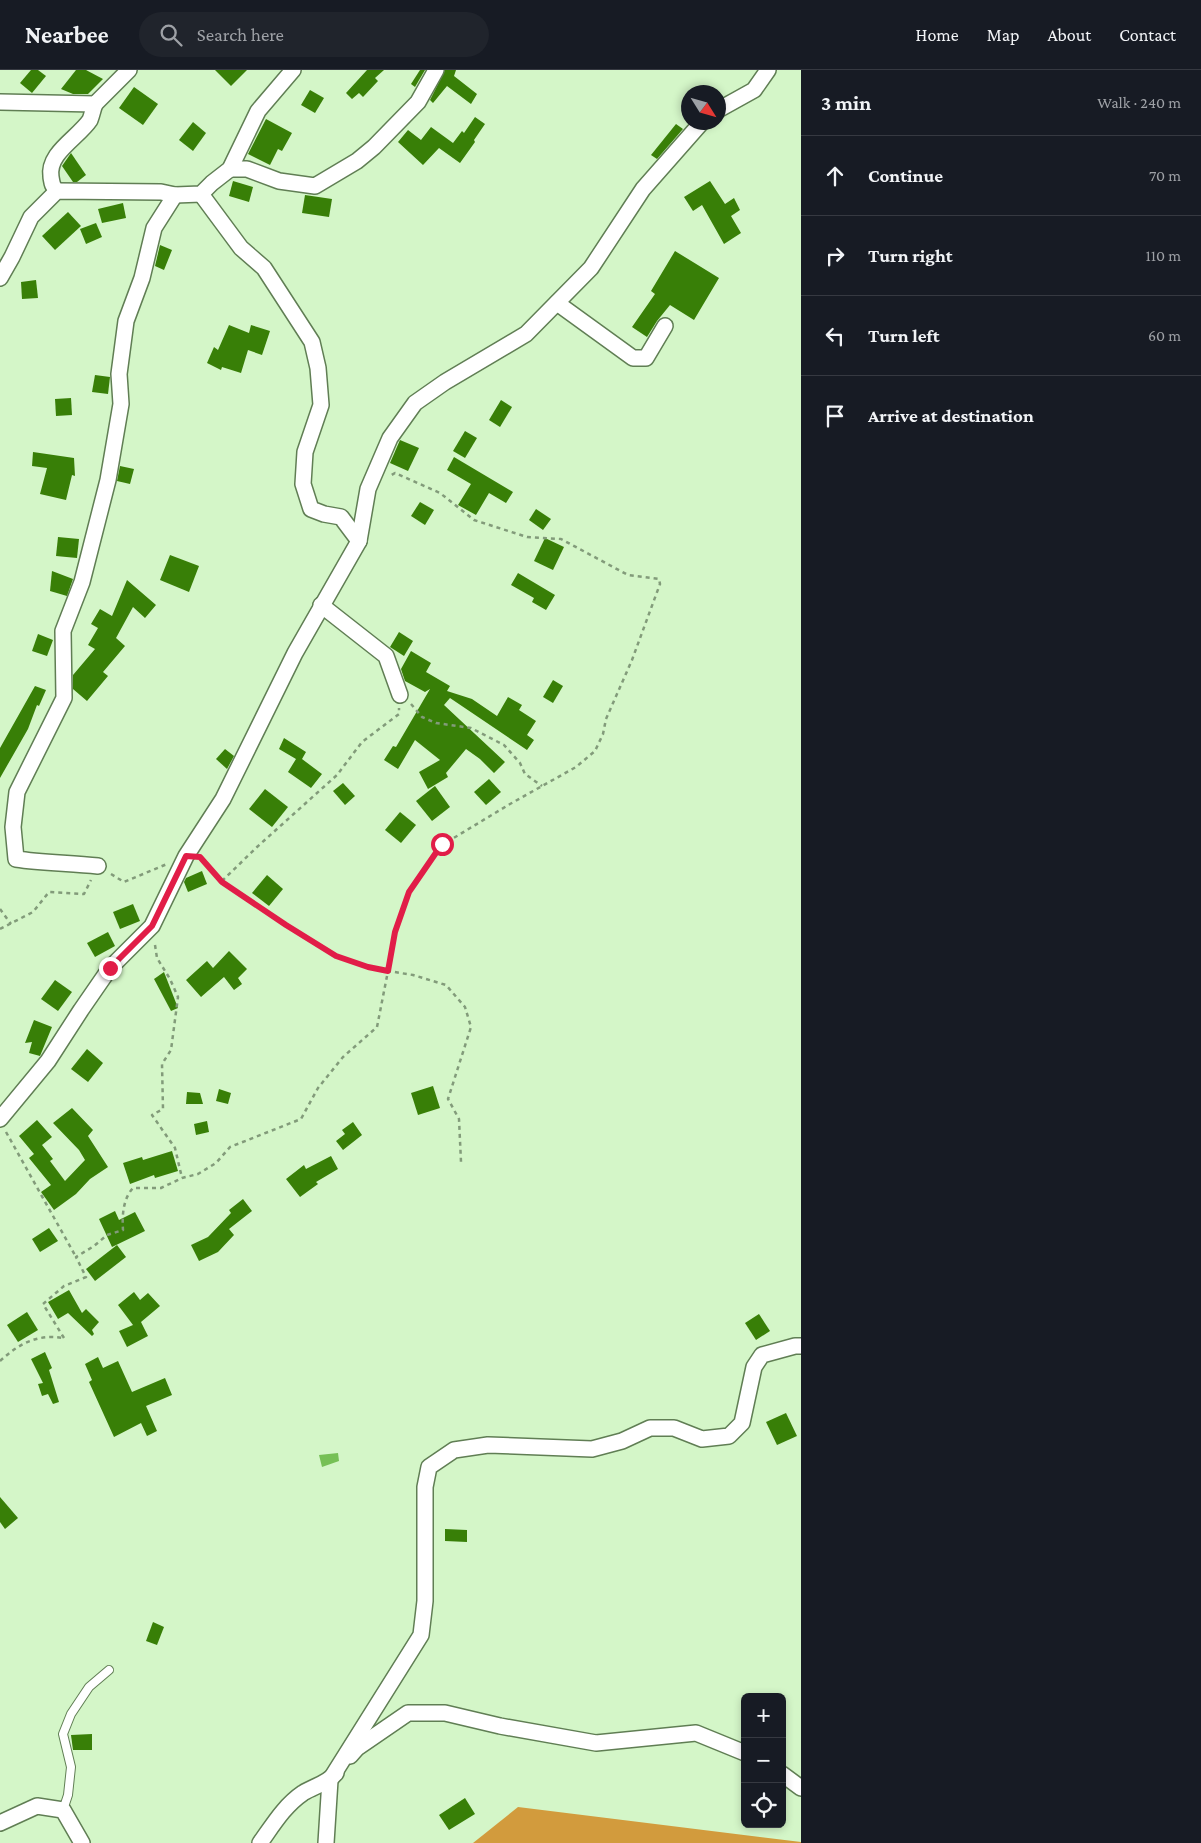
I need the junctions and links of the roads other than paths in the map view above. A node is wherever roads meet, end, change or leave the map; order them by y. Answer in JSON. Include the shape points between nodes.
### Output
{"nodes":[{"id":1,"x":129,"y":70,"type":"edge"},
{"id":2,"x":292,"y":70,"type":"edge"},
{"id":3,"x":436,"y":70,"type":"edge"},
{"id":4,"x":768,"y":70,"type":"edge"},
{"id":5,"x":0,"y":102,"type":"edge"},
{"id":6,"x":95,"y":104,"type":"junction"},
{"id":7,"x":726,"y":106,"type":"edge"},
{"id":8,"x":695,"y":130,"type":"edge"},
{"id":9,"x":230,"y":170,"type":"junction"},
{"id":10,"x":57,"y":191,"type":"junction"},
{"id":11,"x":201,"y":194,"type":"junction"},
{"id":12,"x":175,"y":195,"type":"junction"},
{"id":13,"x":0,"y":278,"type":"edge"},
{"id":14,"x":557,"y":303,"type":"junction"},
{"id":15,"x":665,"y":326,"type":"dead end"},
{"id":16,"x":359,"y":541,"type":"junction"},
{"id":17,"x":321,"y":605,"type":"junction"},
{"id":18,"x":400,"y":695,"type":"road end"},
{"id":19,"x":98,"y":866,"type":"road end"},
{"id":20,"x":2,"y":1125,"type":"edge"},
{"id":21,"x":801,"y":1346,"type":"edge"},
{"id":22,"x":109,"y":1670,"type":"dead end"},
{"id":23,"x":741,"y":1751,"type":"edge"},
{"id":24,"x":786,"y":1777,"type":"edge"},
{"id":25,"x":330,"y":1780,"type":"junction"},
{"id":26,"x":801,"y":1788,"type":"edge"},
{"id":27,"x":64,"y":1810,"type":"junction"},
{"id":28,"x":0,"y":1823,"type":"edge"},
{"id":29,"x":82,"y":1843,"type":"edge"},
{"id":30,"x":260,"y":1843,"type":"edge"},
{"id":31,"x":326,"y":1843,"type":"edge"}],
"edges":[{"from":1,"to":6,"type":"street"},
{"from":2,"to":9,"type":"street","via":[[258,111]]},
{"from":3,"to":9,"type":"street","via":[[418,102],[374,147],[315,186],[278,181],[247,169]]},
{"from":4,"to":7,"type":"street","via":[[754,90]]},
{"from":5,"to":6,"type":"street"},
{"from":6,"to":10,"type":"street","via":[[90,119],[56,154],[49,169],[52,186]]},
{"from":8,"to":14,"type":"street","via":[[643,189],[591,268]]},
{"from":9,"to":11,"type":"street"},
{"from":10,"to":12,"type":"street","via":[[161,192]]},
{"from":10,"to":13,"type":"street","via":[[31,217]]},
{"from":11,"to":12,"type":"street"},
{"from":11,"to":16,"type":"street","via":[[241,248],[264,268],[312,342],[321,405],[305,452],[303,484],[311,509],[341,517]]},
{"from":12,"to":19,"type":"street","via":[[154,228],[142,278],[126,321],[119,374],[121,404],[108,480],[82,582],[63,631],[64,698],[17,792],[13,827],[16,859]]},
{"from":14,"to":15,"type":"street","via":[[633,358],[646,358]]},
{"from":14,"to":16,"type":"street","via":[[526,334],[415,403],[390,438],[368,489]]},
{"from":16,"to":17,"type":"street"},
{"from":17,"to":18,"type":"street","via":[[386,656]]},
{"from":17,"to":20,"type":"street","via":[[222,799],[186,856],[152,926],[110,968]]},
{"from":21,"to":25,"type":"street","via":[[762,1356],[754,1367],[742,1424],[729,1436],[702,1439],[674,1428],[650,1428],[622,1441],[592,1449],[488,1445],[454,1450],[429,1467],[425,1487],[425,1601],[421,1635]]},
{"from":22,"to":27,"type":"lane","via":[[89,1687],[71,1714],[63,1734],[71,1767]]},
{"from":23,"to":25,"type":"street","via":[[696,1733],[596,1743],[445,1713],[408,1713],[357,1748]]},
{"from":24,"to":26,"type":"street"},
{"from":25,"to":30,"type":"street","via":[[304,1792],[285,1808]]},
{"from":25,"to":31,"type":"street"},
{"from":27,"to":28,"type":"street","via":[[38,1806]]},
{"from":27,"to":29,"type":"street"}]}
